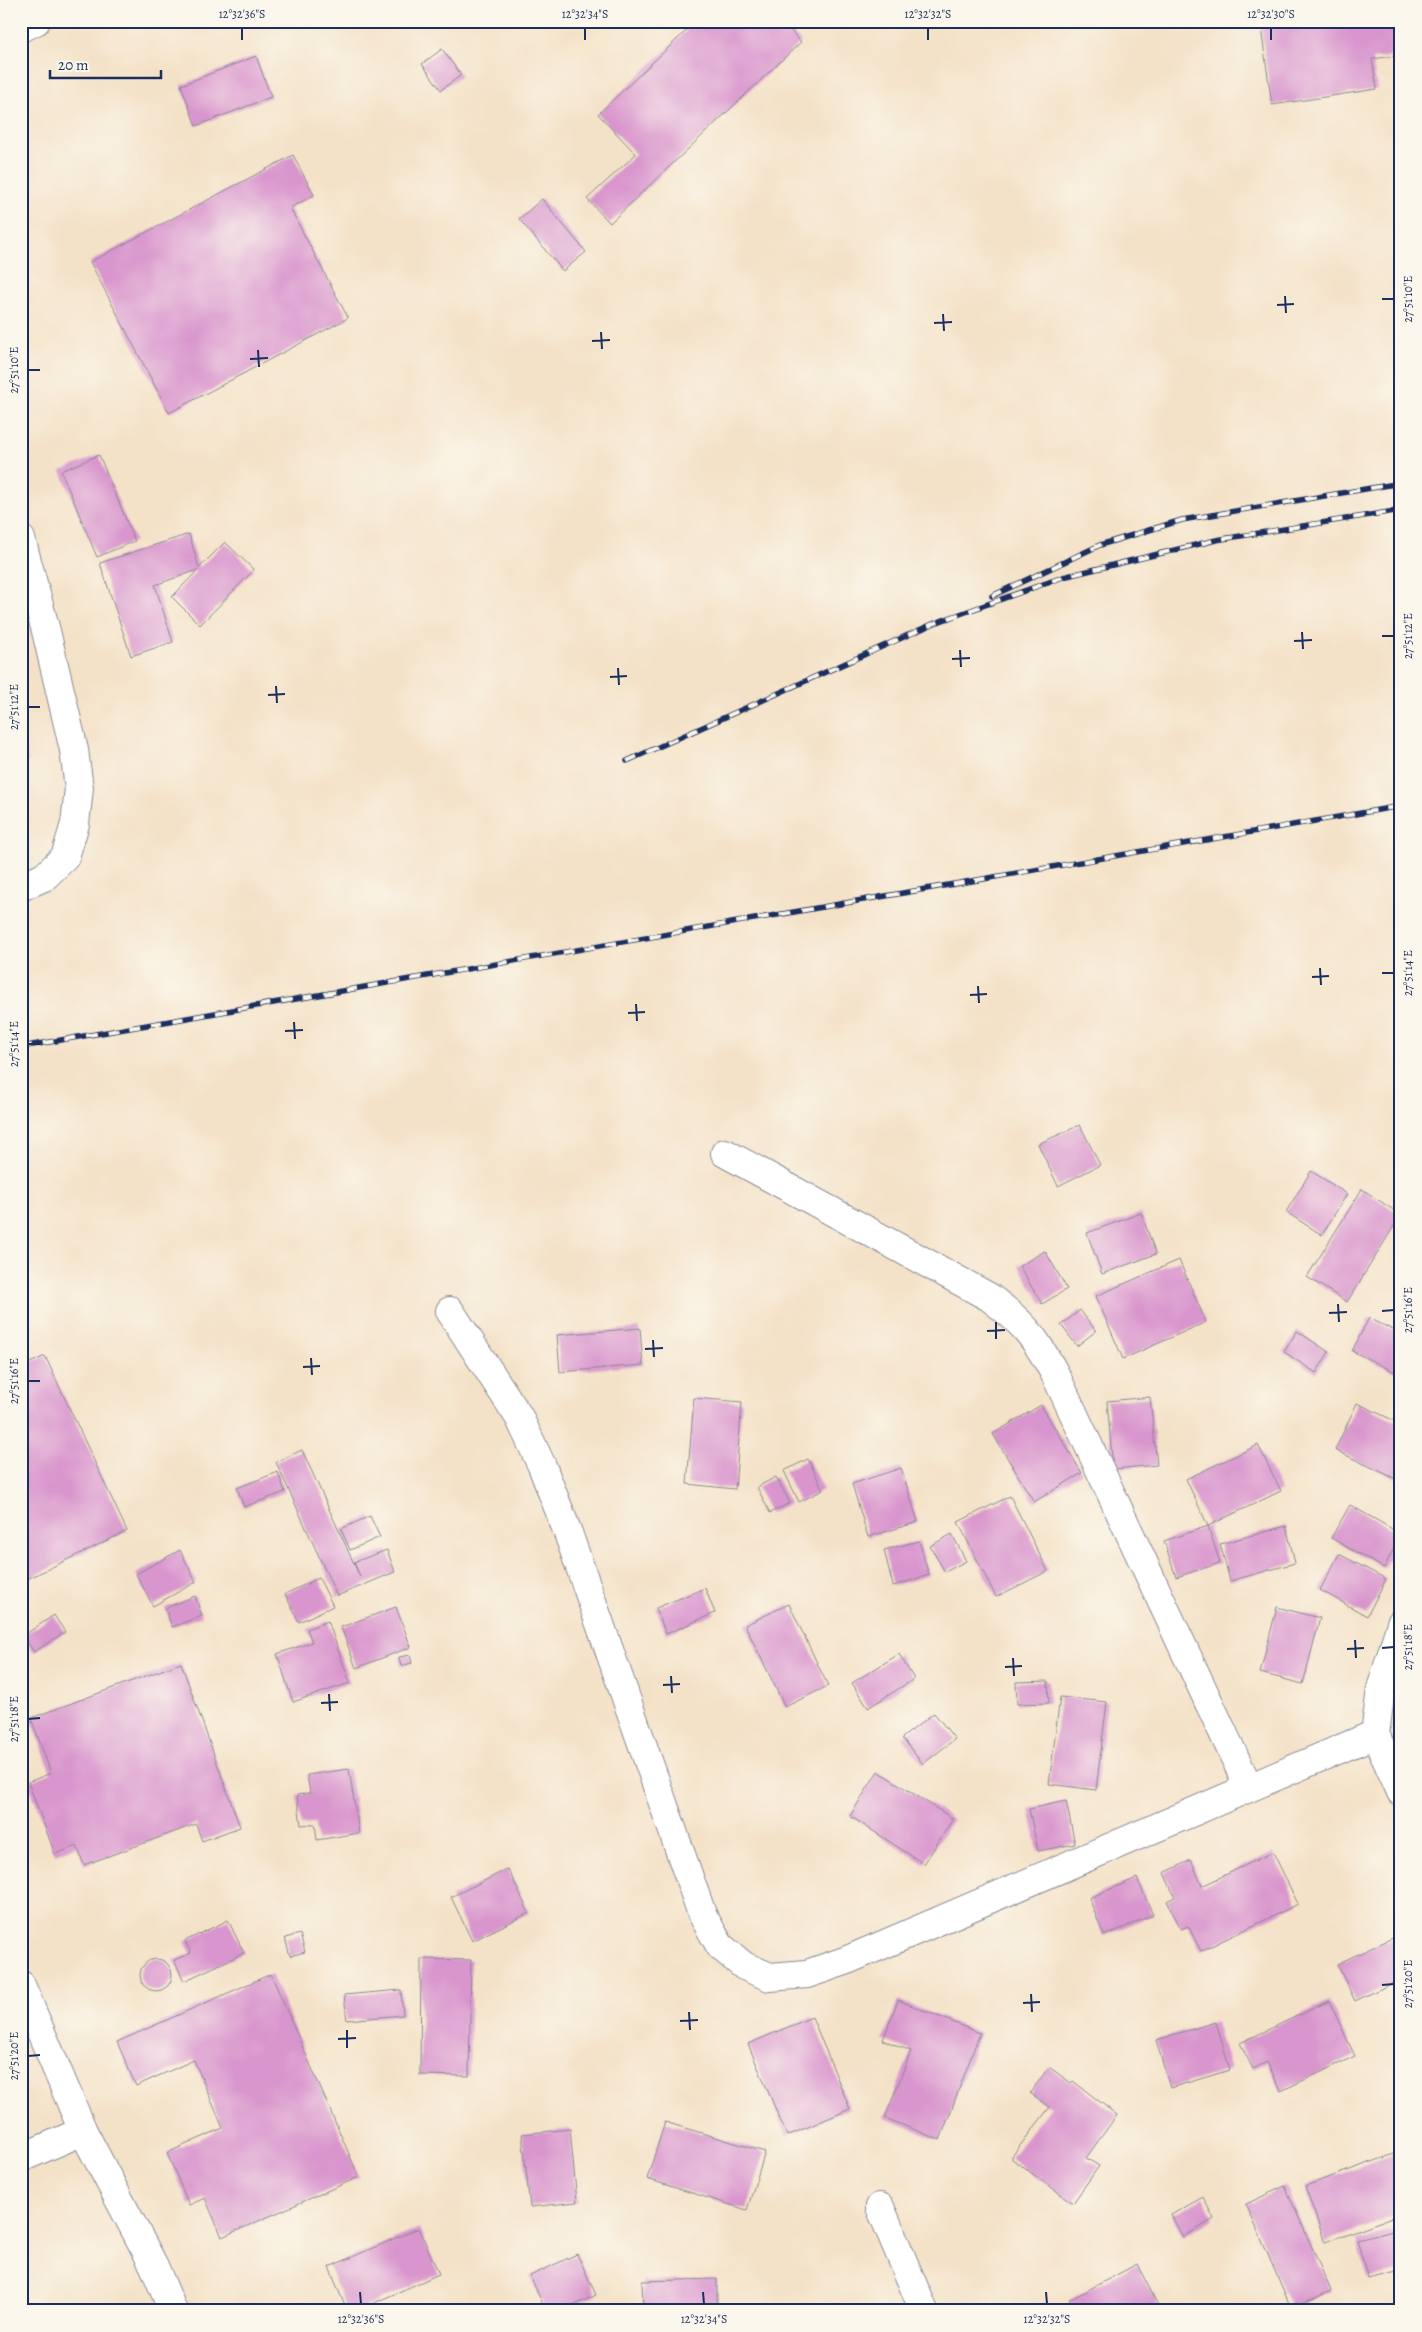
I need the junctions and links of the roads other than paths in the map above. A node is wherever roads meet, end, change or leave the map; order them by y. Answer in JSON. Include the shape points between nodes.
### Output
{"nodes":[{"id":1,"x":36,"y":21,"type":"edge"},
{"id":2,"x":21,"y":28,"type":"edge"},
{"id":3,"x":21,"y":539,"type":"edge"},
{"id":4,"x":21,"y":887,"type":"edge"},
{"id":5,"x":725,"y":1153,"type":"dead end"},
{"id":6,"x":450,"y":1311,"type":"dead end"},
{"id":7,"x":1401,"y":1623,"type":"edge"},
{"id":8,"x":1375,"y":1734,"type":"junction"},
{"id":9,"x":1249,"y":1788,"type":"junction"},
{"id":10,"x":1401,"y":1792,"type":"edge"},
{"id":11,"x":21,"y":1985,"type":"edge"},
{"id":12,"x":83,"y":2130,"type":"junction"},
{"id":13,"x":21,"y":2158,"type":"edge"},
{"id":14,"x":880,"y":2207,"type":"dead end"},
{"id":15,"x":173,"y":2311,"type":"edge"},
{"id":16,"x":924,"y":2311,"type":"edge"}],
"edges":[{"from":1,"to":2,"type":"street"},
{"from":3,"to":4,"type":"street","via":[[74,750],[79,788],[75,824],[65,857],[44,877]]},
{"from":5,"to":9,"type":"street","via":[[989,1298],[1016,1317],[1038,1342]]},
{"from":6,"to":9,"type":"street","via":[[519,1417],[542,1466],[702,1914],[720,1946],[744,1966],[770,1977],[807,1974],[844,1961]]},
{"from":7,"to":8,"type":"street","via":[[1381,1689]]},
{"from":8,"to":9,"type":"street"},
{"from":8,"to":10,"type":"street"},
{"from":11,"to":12,"type":"street"},
{"from":12,"to":13,"type":"street"},
{"from":12,"to":15,"type":"street","via":[[154,2266]]},
{"from":14,"to":16,"type":"street"}]}
